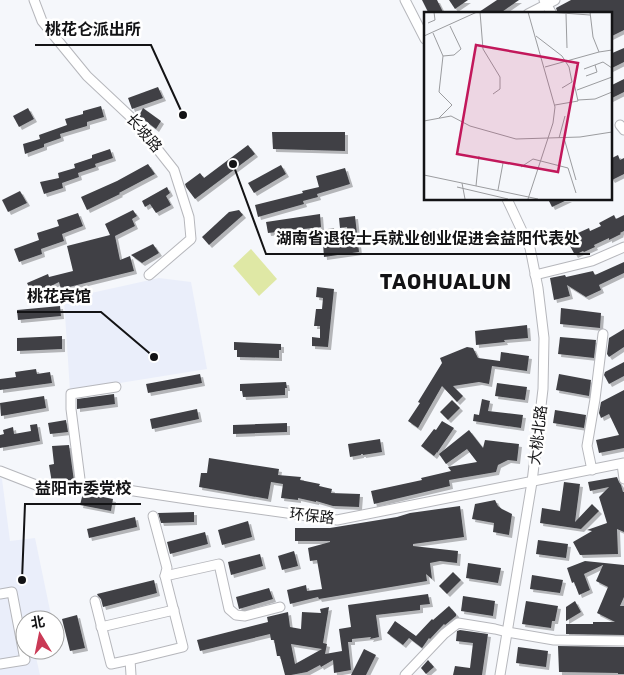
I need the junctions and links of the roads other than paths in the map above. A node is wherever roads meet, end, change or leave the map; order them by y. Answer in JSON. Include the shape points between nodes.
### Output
{"nodes":[{"id":1,"x":34,"y":0,"type":"edge"},
{"id":2,"x":405,"y":0,"type":"edge"},
{"id":3,"x":549,"y":1,"type":"edge"},
{"id":4,"x":531,"y":12,"type":"edge"},
{"id":5,"x":424,"y":38,"type":"edge"},
{"id":6,"x":507,"y":200,"type":"edge"},
{"id":7,"x":624,"y":247,"type":"edge"},
{"id":8,"x":149,"y":275,"type":"dead end"},
{"id":9,"x":536,"y":275,"type":"junction"},
{"id":10,"x":603,"y":334,"type":"dead end"},
{"id":11,"x":116,"y":387,"type":"dead end"},
{"id":12,"x":623,"y":464,"type":"edge"},
{"id":13,"x":592,"y":470,"type":"junction"},
{"id":14,"x":0,"y":472,"type":"edge"},
{"id":15,"x":624,"y":479,"type":"edge"},
{"id":16,"x":532,"y":482,"type":"junction"},
{"id":17,"x":81,"y":487,"type":"junction"},
{"id":18,"x":153,"y":516,"type":"dead end"},
{"id":19,"x":165,"y":576,"type":"junction"},
{"id":20,"x":0,"y":594,"type":"edge"},
{"id":21,"x":95,"y":601,"type":"dead end"},
{"id":22,"x":280,"y":607,"type":"dead end"},
{"id":23,"x":174,"y":610,"type":"junction"},
{"id":24,"x":101,"y":628,"type":"junction"},
{"id":25,"x":508,"y":632,"type":"junction"},
{"id":26,"x":624,"y":641,"type":"edge"},
{"id":27,"x":130,"y":660,"type":"junction"},
{"id":28,"x":0,"y":664,"type":"edge"},
{"id":29,"x":131,"y":675,"type":"edge"},
{"id":30,"x":405,"y":675,"type":"edge"},
{"id":31,"x":500,"y":675,"type":"edge"}],
"edges":[{"from":1,"to":8,"type":"street","name":"长坡路","via":[[42,21],[87,76],[136,122],[174,170],[189,217],[191,239]]},
{"from":2,"to":5,"type":"street"},
{"from":3,"to":4,"type":"street"},
{"from":6,"to":9,"type":"street","name":"大桃北路","via":[[530,248]]},
{"from":7,"to":9,"type":"street","via":[[592,262]]},
{"from":9,"to":16,"type":"street","name":"大桃北路","via":[[544,363]]},
{"from":10,"to":13,"type":"street","via":[[587,446]]},
{"from":11,"to":17,"type":"street","via":[[70,394]]},
{"from":12,"to":13,"type":"street","name":"环保路"},
{"from":12,"to":15,"type":"street"},
{"from":13,"to":16,"type":"street","name":"环保路"},
{"from":14,"to":17,"type":"street","name":"环保路","via":[[49,490]]},
{"from":16,"to":17,"type":"street","name":"环保路","via":[[337,520],[94,485]]},
{"from":16,"to":25,"type":"street","name":"大桃北路"},
{"from":18,"to":19,"type":"street","via":[[167,568]]},
{"from":19,"to":22,"type":"street","via":[[219,564],[229,609],[236,615],[245,616]]},
{"from":19,"to":23,"type":"street"},
{"from":20,"to":28,"type":"street","via":[[12,592],[25,660]]},
{"from":21,"to":24,"type":"street"},
{"from":23,"to":24,"type":"street"},
{"from":23,"to":27,"type":"street","via":[[183,647]]},
{"from":24,"to":27,"type":"street","via":[[111,664]]},
{"from":25,"to":26,"type":"street","via":[[554,640]]},
{"from":25,"to":30,"type":"street","via":[[458,623]]},
{"from":25,"to":31,"type":"street","name":"大桃北路"},
{"from":27,"to":29,"type":"street"}]}
